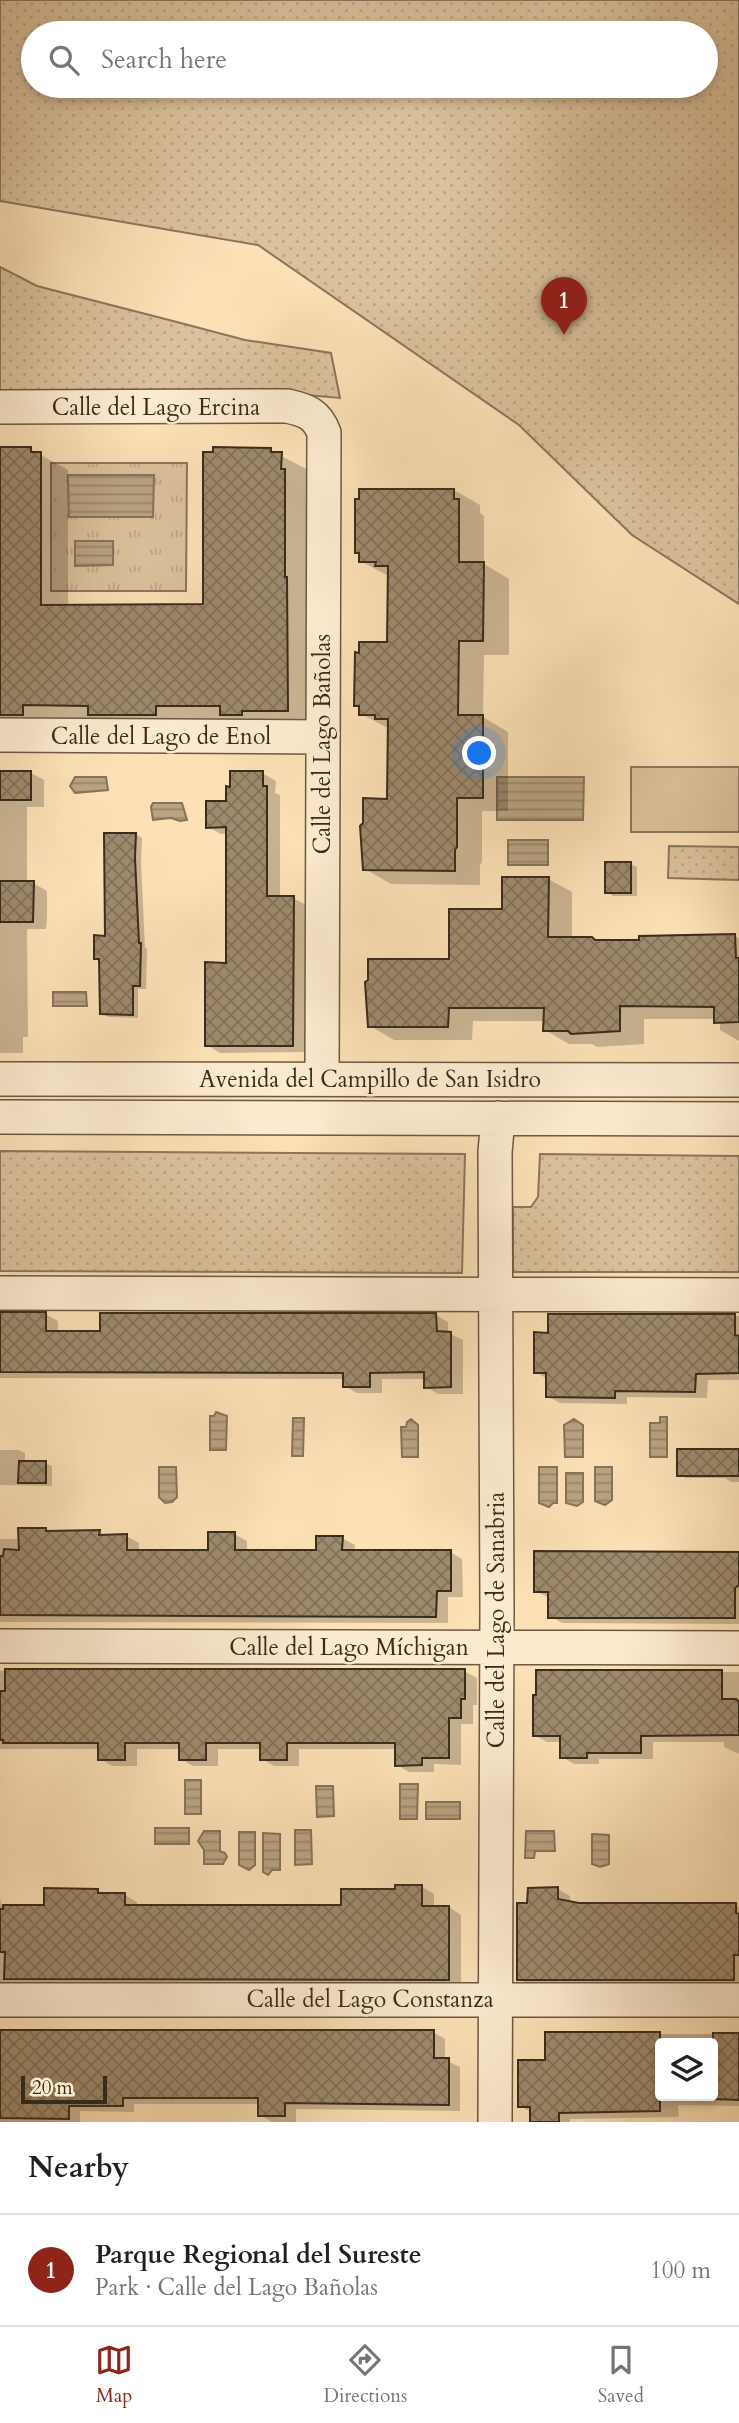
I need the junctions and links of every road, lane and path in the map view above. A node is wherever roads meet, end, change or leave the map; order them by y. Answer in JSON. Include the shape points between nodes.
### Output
{"nodes":[{"id":1,"x":0,"y":407,"type":"edge"},
{"id":2,"x":311,"y":413,"type":"joint"},
{"id":3,"x":0,"y":735,"type":"edge"},
{"id":4,"x":322,"y":737,"type":"junction"},
{"id":5,"x":0,"y":1079,"type":"edge"},
{"id":6,"x":322,"y":1079,"type":"junction"},
{"id":7,"x":739,"y":1080,"type":"edge"},
{"id":8,"x":0,"y":1117,"type":"edge"},
{"id":9,"x":498,"y":1118,"type":"junction"},
{"id":10,"x":739,"y":1119,"type":"edge"},
{"id":11,"x":0,"y":1293,"type":"edge"},
{"id":12,"x":494,"y":1294,"type":"junction"},
{"id":13,"x":739,"y":1295,"type":"edge"},
{"id":14,"x":0,"y":1646,"type":"edge"},
{"id":15,"x":497,"y":1647,"type":"junction"},
{"id":16,"x":739,"y":1648,"type":"edge"},
{"id":17,"x":495,"y":1999,"type":"junction"},
{"id":18,"x":0,"y":2000,"type":"edge"},
{"id":19,"x":739,"y":2000,"type":"edge"},
{"id":20,"x":495,"y":2122,"type":"edge"}],
"edges":[{"from":1,"to":2,"type":"street","name":"Calle del Lago Ercina","via":[[287,406]]},
{"from":2,"to":4,"type":"street","name":"Calle del Lago Bañolas","via":[[324,433]]},
{"from":3,"to":4,"type":"street","name":"Calle del Lago de Enol"},
{"from":4,"to":6,"type":"street","name":"Calle del Lago Bañolas"},
{"from":5,"to":6,"type":"street","name":"Avenida del Campillo de San Isidro"},
{"from":6,"to":7,"type":"street","name":"Avenida del Campillo de San Isidro"},
{"from":8,"to":9,"type":"street","name":"Avenida del Campillo de San Isidro"},
{"from":9,"to":10,"type":"street","name":"Avenida del Campillo de San Isidro"},
{"from":9,"to":12,"type":"street","name":"Calle del Lago de Sanabria"},
{"from":11,"to":12,"type":"street"},
{"from":12,"to":13,"type":"street"},
{"from":12,"to":15,"type":"street","name":"Calle del Lago de Sanabria"},
{"from":14,"to":15,"type":"street","name":"Calle del Lago Míchigan"},
{"from":15,"to":16,"type":"street","name":"Calle del Lago Míchigan"},
{"from":15,"to":17,"type":"street","name":"Calle del Lago de Sanabria"},
{"from":17,"to":18,"type":"street","name":"Calle del Lago Constanza"},
{"from":17,"to":19,"type":"street","name":"Calle del Lago Constanza"},
{"from":17,"to":20,"type":"street","name":"Calle del Lago de Sanabria"}]}
